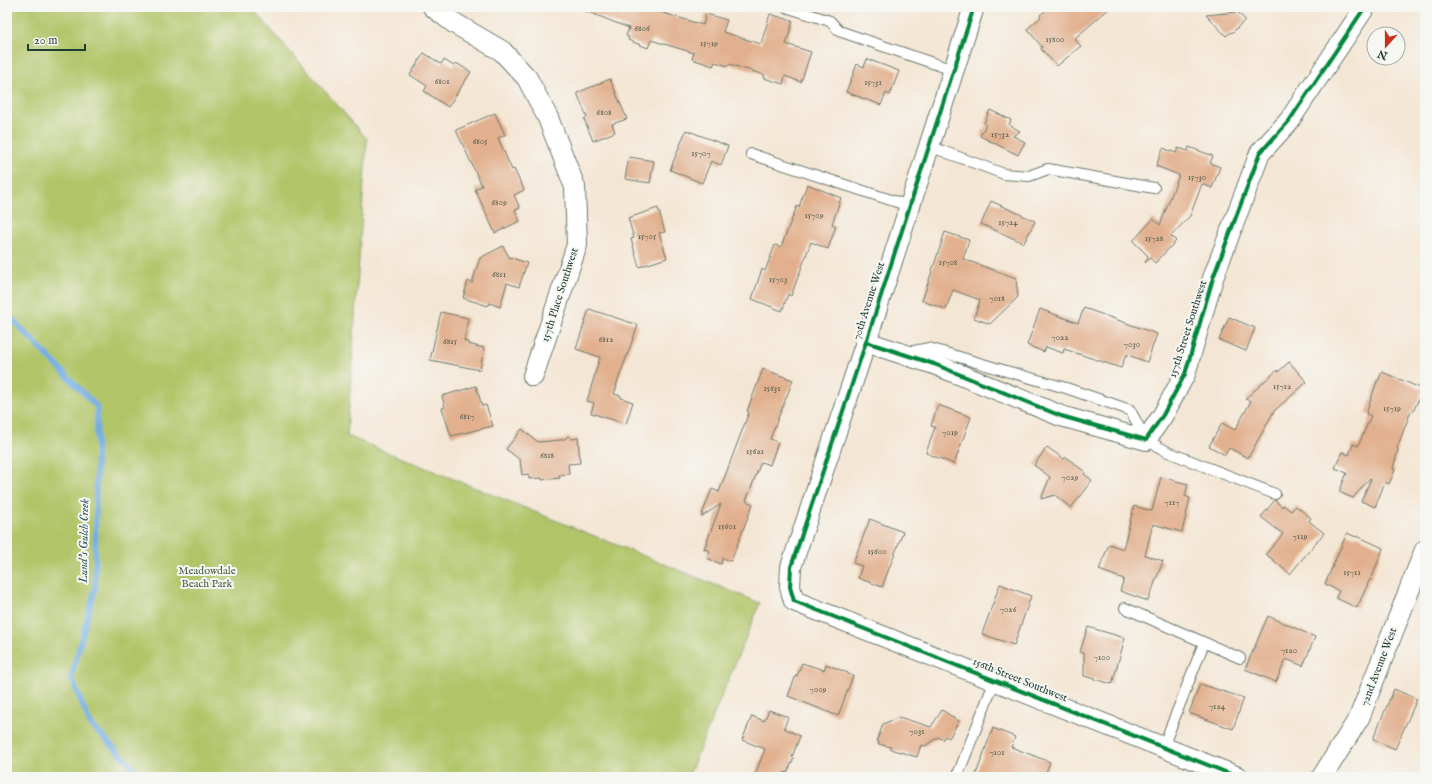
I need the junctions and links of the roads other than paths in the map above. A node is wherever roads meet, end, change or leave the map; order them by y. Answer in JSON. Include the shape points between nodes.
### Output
{"nodes":[{"id":1,"x":433,"y":7,"type":"edge"},
{"id":2,"x":786,"y":7,"type":"edge"},
{"id":3,"x":974,"y":7,"type":"edge"},
{"id":4,"x":1365,"y":7,"type":"edge"},
{"id":5,"x":953,"y":70,"type":"junction"},
{"id":6,"x":929,"y":146,"type":"junction"},
{"id":7,"x":751,"y":154,"type":"dead end"},
{"id":8,"x":1154,"y":188,"type":"dead end"},
{"id":9,"x":909,"y":206,"type":"junction"},
{"id":10,"x":866,"y":342,"type":"junction"},
{"id":11,"x":904,"y":354,"type":"junction"},
{"id":12,"x":533,"y":376,"type":"dead end"},
{"id":13,"x":1146,"y":440,"type":"junction"},
{"id":14,"x":1275,"y":494,"type":"dead end"},
{"id":15,"x":1425,"y":550,"type":"edge"},
{"id":16,"x":794,"y":601,"type":"joint"},
{"id":17,"x":1125,"y":608,"type":"dead end"},
{"id":18,"x":1204,"y":643,"type":"junction"},
{"id":19,"x":1240,"y":658,"type":"dead end"},
{"id":20,"x":995,"y":680,"type":"junction"},
{"id":21,"x":1164,"y":747,"type":"junction"},
{"id":22,"x":957,"y":777,"type":"edge"},
{"id":23,"x":1238,"y":777,"type":"edge"},
{"id":24,"x":1322,"y":777,"type":"edge"}],
"edges":[{"from":1,"to":12,"type":"street","name":"157th Place Southwest","via":[[502,52],[527,78],[548,118],[575,187],[577,245]]},
{"from":2,"to":5,"type":"lane","via":[[830,21],[839,31]]},
{"from":3,"to":5,"type":"street","name":"70th Avenue West"},
{"from":4,"to":13,"type":"street","name":"157th Street Southwest","via":[[1289,121],[1260,153],[1213,278],[1185,374]]},
{"from":5,"to":6,"type":"street","name":"70th Avenue West"},
{"from":6,"to":8,"type":"lane","via":[[1004,174],[1029,176],[1048,169]]},
{"from":6,"to":9,"type":"street","name":"70th Avenue West"},
{"from":7,"to":9,"type":"lane"},
{"from":9,"to":10,"type":"street","name":"70th Avenue West"},
{"from":10,"to":11,"type":"street"},
{"from":10,"to":16,"type":"street","name":"70th Avenue West","via":[[791,567],[790,587]]},
{"from":11,"to":13,"type":"street","via":[[1061,416]]},
{"from":11,"to":13,"type":"lane","via":[[929,348],[1066,388],[1130,410]]},
{"from":13,"to":14,"type":"lane","via":[[1168,452]]},
{"from":15,"to":24,"type":"street","name":"72nd Avenue West","via":[[1359,718]]},
{"from":16,"to":20,"type":"street","name":"156th Street Southwest"},
{"from":17,"to":18,"type":"lane"},
{"from":18,"to":19,"type":"lane"},
{"from":18,"to":21,"type":"lane"},
{"from":20,"to":21,"type":"street","name":"156th Street Southwest"},
{"from":20,"to":22,"type":"lane"},
{"from":21,"to":23,"type":"street","name":"156th Street Southwest"}]}
